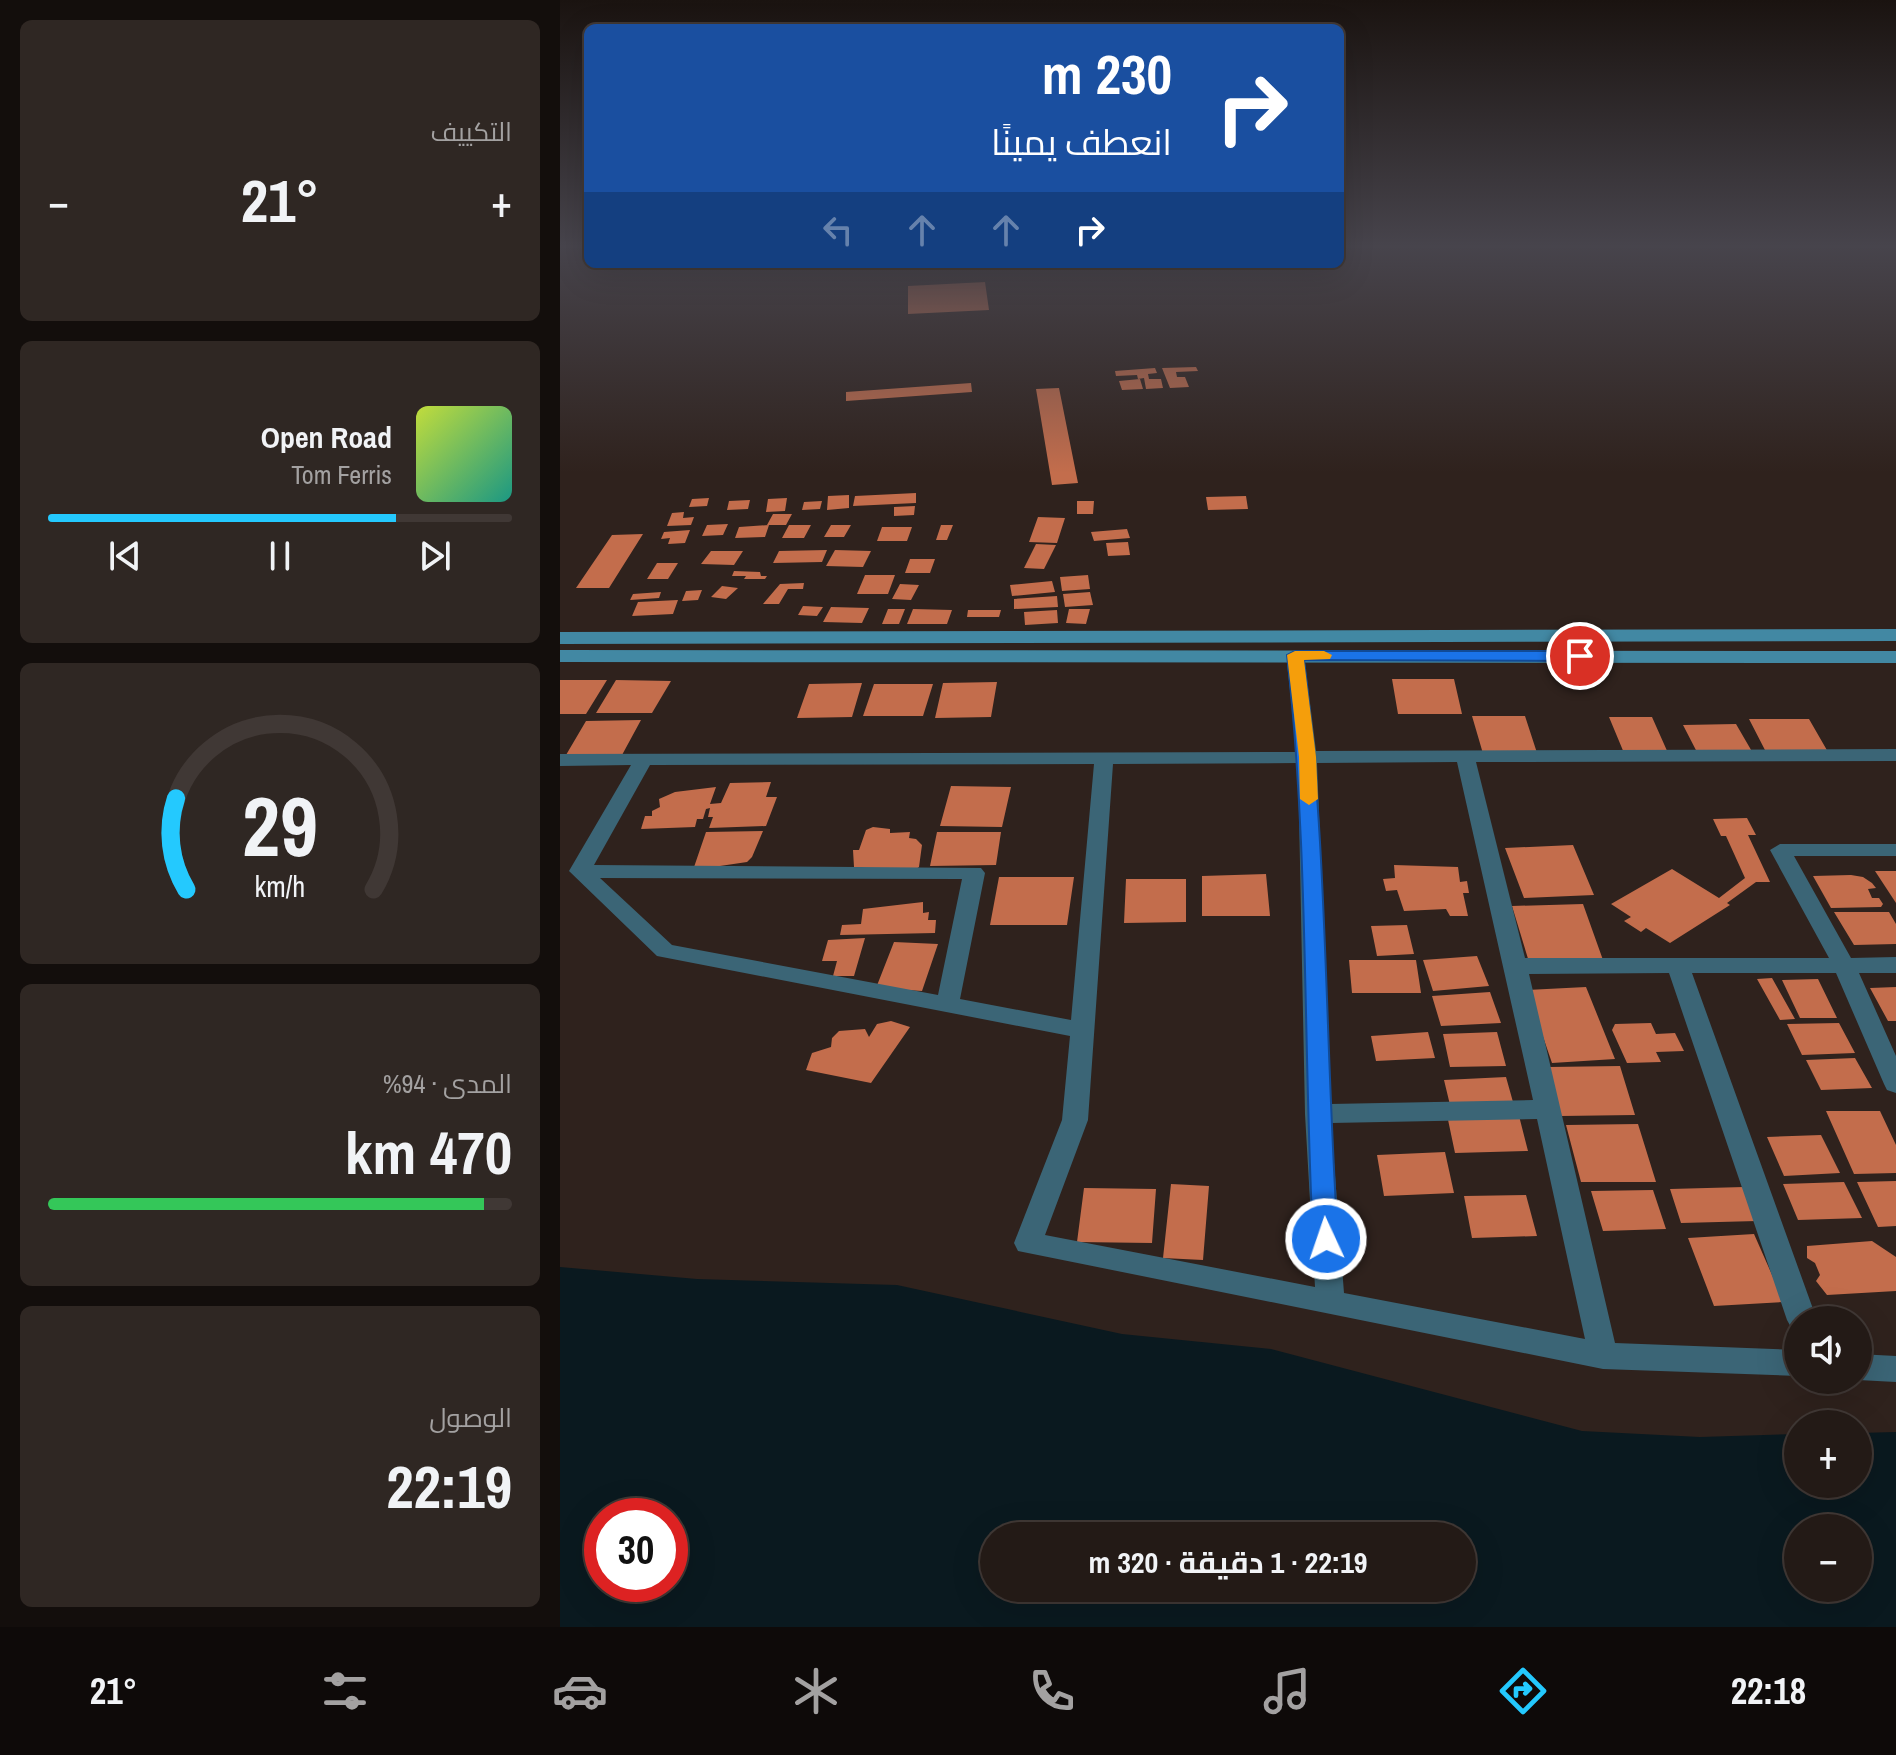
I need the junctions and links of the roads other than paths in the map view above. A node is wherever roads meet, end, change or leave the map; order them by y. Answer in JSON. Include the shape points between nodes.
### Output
{"nodes":[{"id":1,"x":1896,"y":635,"type":"edge"},
{"id":2,"x":560,"y":638,"type":"edge"},
{"id":3,"x":1295,"y":655,"type":"junction"},
{"id":4,"x":560,"y":656,"type":"edge"},
{"id":5,"x":1896,"y":657,"type":"edge"},
{"id":6,"x":1896,"y":755,"type":"edge"},
{"id":7,"x":1307,"y":757,"type":"junction"},
{"id":8,"x":1465,"y":757,"type":"junction"},
{"id":9,"x":1104,"y":759,"type":"junction"},
{"id":10,"x":560,"y":760,"type":"edge"},
{"id":11,"x":644,"y":760,"type":"junction"},
{"id":12,"x":1896,"y":850,"type":"edge"},
{"id":13,"x":580,"y":871,"type":"junction"},
{"id":14,"x":1844,"y":965,"type":"junction"},
{"id":15,"x":1896,"y":965,"type":"edge"},
{"id":16,"x":1516,"y":966,"type":"junction"},
{"id":17,"x":1678,"y":966,"type":"junction"},
{"id":18,"x":947,"y":1005,"type":"junction"},
{"id":19,"x":1082,"y":1030,"type":"junction"},
{"id":20,"x":1896,"y":1084,"type":"edge"},
{"id":21,"x":1546,"y":1109,"type":"junction"},
{"id":22,"x":1318,"y":1114,"type":"junction"},
{"id":23,"x":1330,"y":1302,"type":"junction"},
{"id":24,"x":1797,"y":1306,"type":"edge"},
{"id":25,"x":1603,"y":1356,"type":"junction"},
{"id":26,"x":1784,"y":1362,"type":"edge"},
{"id":27,"x":1872,"y":1368,"type":"edge"},
{"id":28,"x":1896,"y":1369,"type":"edge"}],
"edges":[{"from":1,"to":2,"type":"main road"},
{"from":3,"to":4,"type":"main road"},
{"from":3,"to":5,"type":"main road"},
{"from":3,"to":7,"type":"street"},
{"from":6,"to":8,"type":"street"},
{"from":7,"to":8,"type":"street"},
{"from":7,"to":9,"type":"street"},
{"from":7,"to":22,"type":"street"},
{"from":8,"to":16,"type":"street"},
{"from":9,"to":11,"type":"street"},
{"from":9,"to":19,"type":"street"},
{"from":10,"to":11,"type":"street"},
{"from":11,"to":13,"type":"street"},
{"from":12,"to":14,"type":"street","via":[[1780,850]]},
{"from":13,"to":18,"type":"street","via":[[665,951]]},
{"from":13,"to":18,"type":"street","via":[[974,873]]},
{"from":14,"to":15,"type":"street"},
{"from":14,"to":17,"type":"street"},
{"from":14,"to":20,"type":"street"},
{"from":16,"to":17,"type":"street"},
{"from":16,"to":21,"type":"street"},
{"from":17,"to":24,"type":"street"},
{"from":18,"to":19,"type":"street"},
{"from":19,"to":23,"type":"street","via":[[1075,1120],[1028,1243]]},
{"from":21,"to":22,"type":"street"},
{"from":21,"to":25,"type":"street"},
{"from":22,"to":23,"type":"street"},
{"from":23,"to":25,"type":"street"},
{"from":25,"to":26,"type":"street"},
{"from":27,"to":28,"type":"street"}]}
